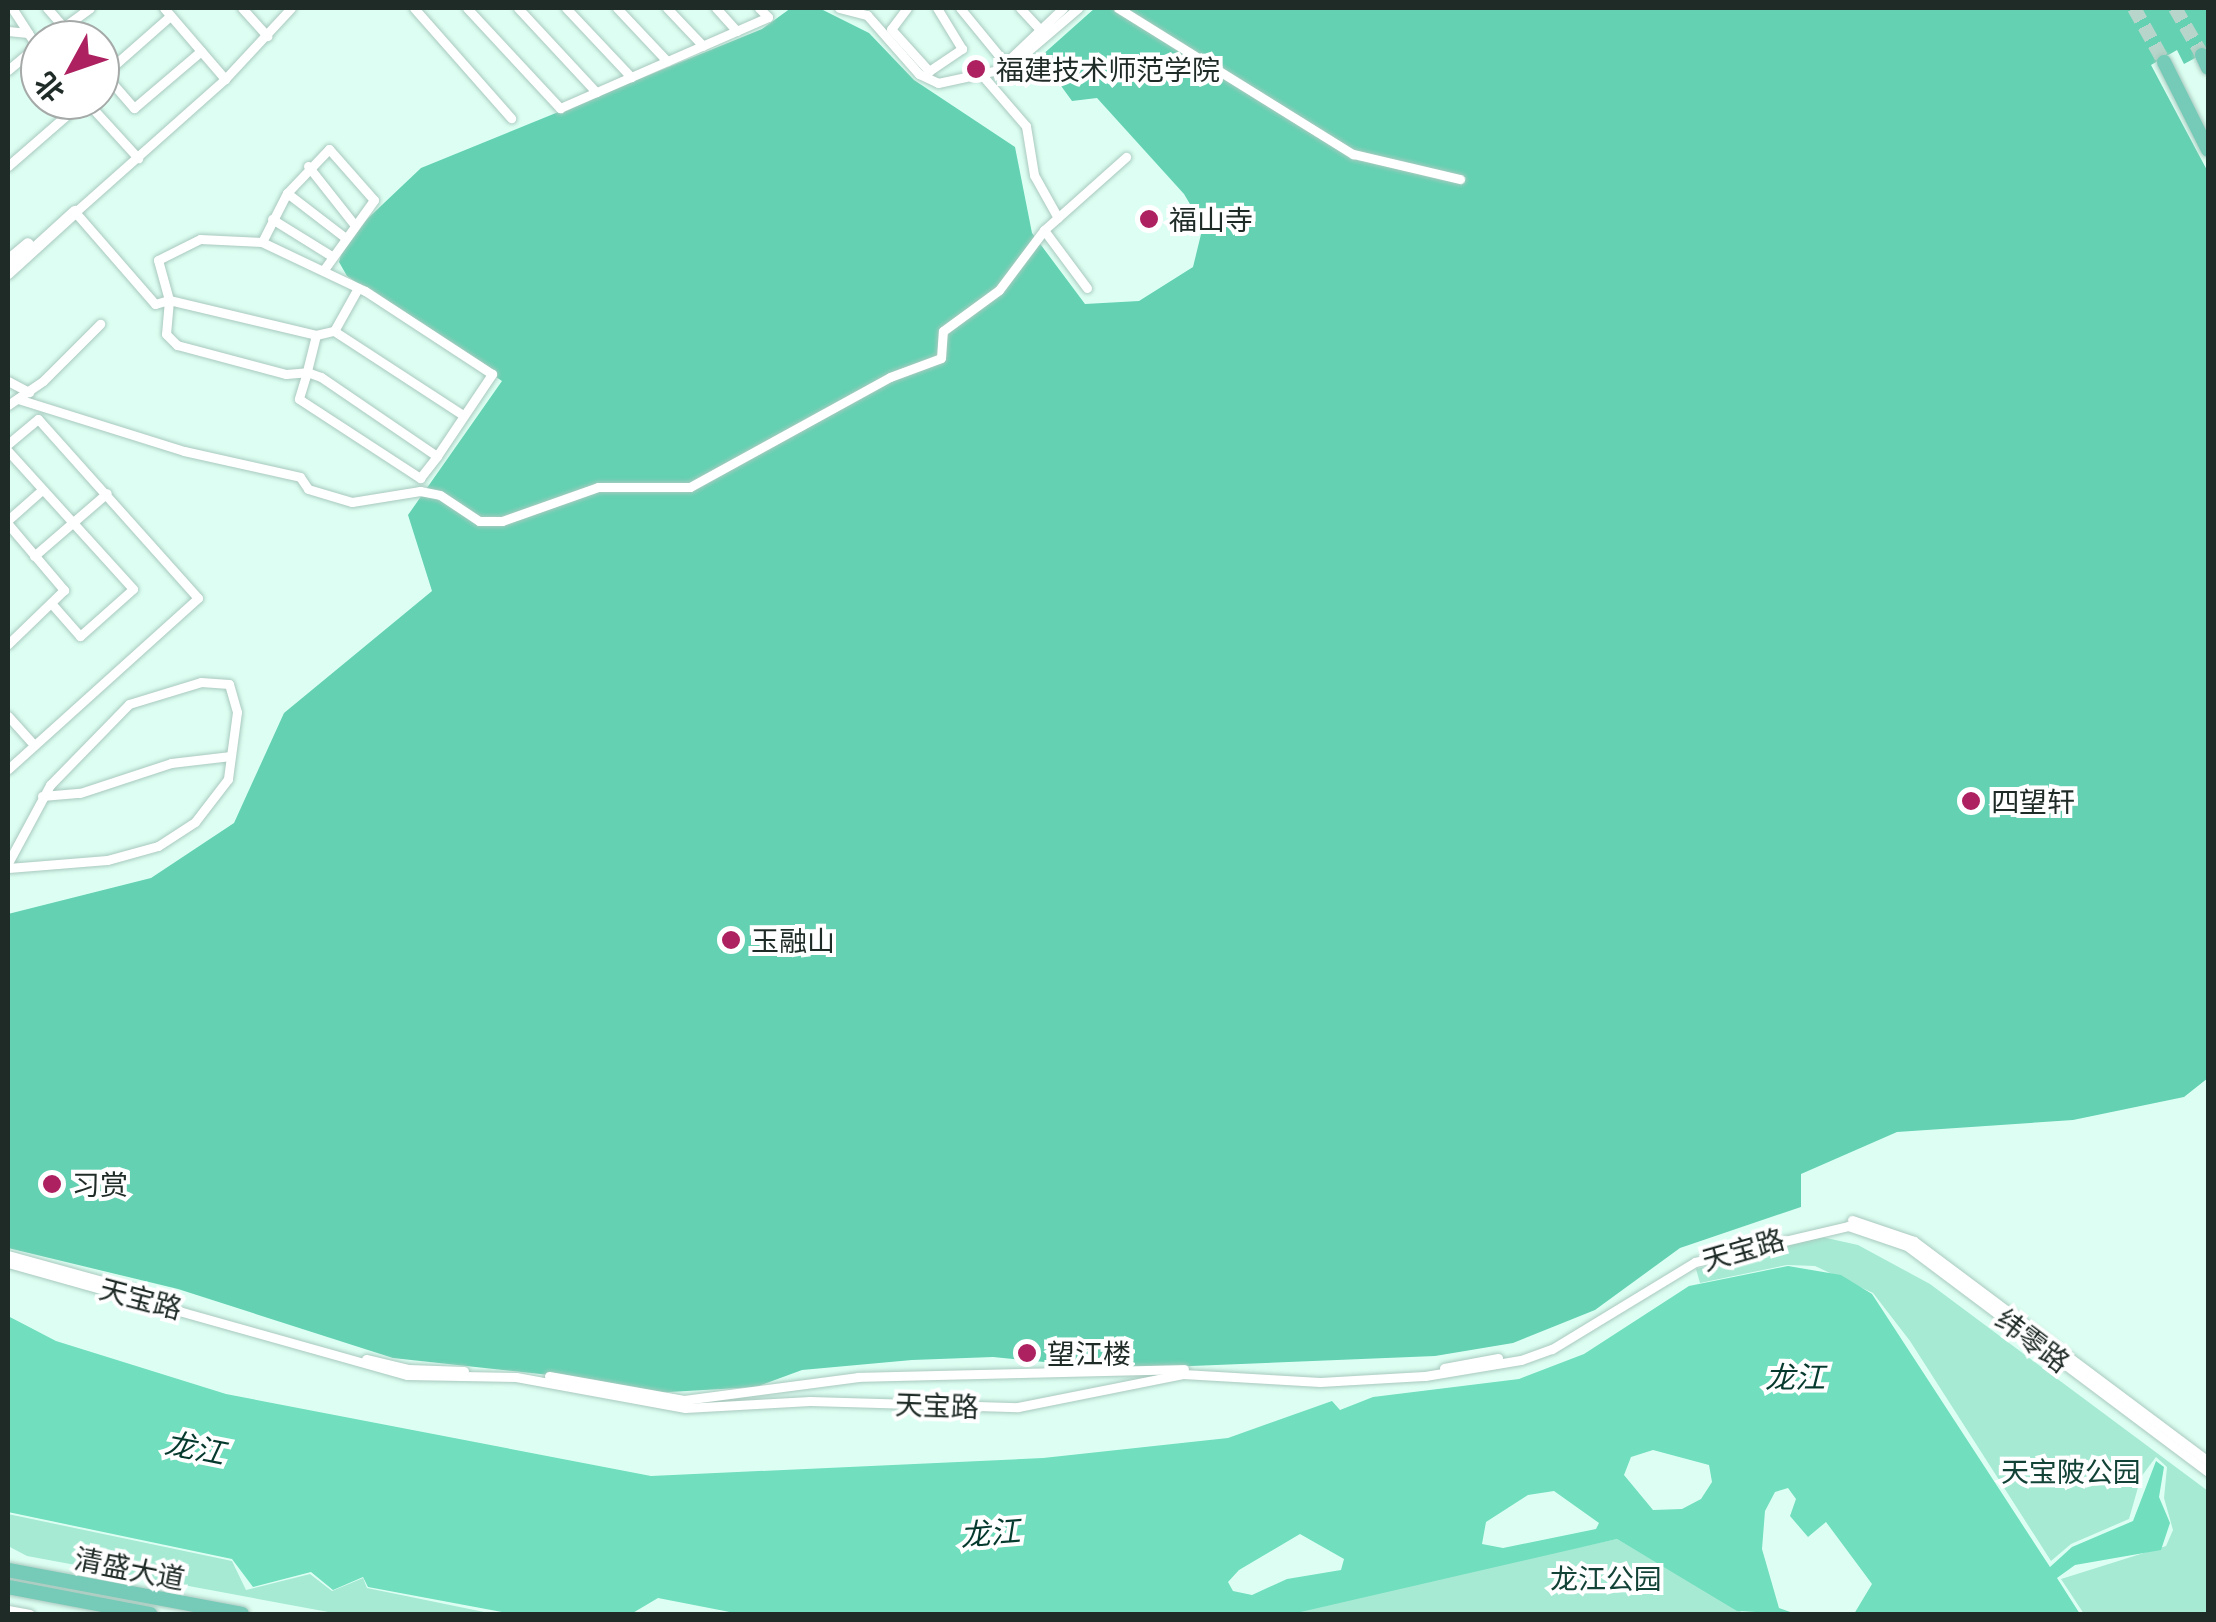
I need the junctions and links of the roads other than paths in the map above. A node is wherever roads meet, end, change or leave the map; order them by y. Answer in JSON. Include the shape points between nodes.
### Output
{"nodes":[{"id":1,"x":242,"y":8,"type":"edge"},
{"id":2,"x":430,"y":8,"type":"edge"},
{"id":3,"x":467,"y":8,"type":"edge"},
{"id":4,"x":518,"y":8,"type":"edge"},
{"id":5,"x":566,"y":8,"type":"edge"},
{"id":6,"x":617,"y":8,"type":"edge"},
{"id":7,"x":667,"y":8,"type":"edge"},
{"id":8,"x":716,"y":8,"type":"edge"},
{"id":9,"x":760,"y":8,"type":"edge"},
{"id":10,"x":839,"y":8,"type":"edge"},
{"id":11,"x":908,"y":8,"type":"edge"},
{"id":12,"x":937,"y":8,"type":"edge"},
{"id":13,"x":960,"y":8,"type":"edge"},
{"id":14,"x":1020,"y":8,"type":"edge"},
{"id":15,"x":1063,"y":8,"type":"edge"},
{"id":16,"x":1078,"y":8,"type":"edge"},
{"id":17,"x":1118,"y":8,"type":"edge"},
{"id":18,"x":287,"y":9,"type":"edge"},
{"id":19,"x":165,"y":10,"type":"edge"},
{"id":20,"x":417,"y":12,"type":"edge"},
{"id":21,"x":737,"y":31,"type":"junction"},
{"id":22,"x":1043,"y":33,"type":"junction"},
{"id":23,"x":267,"y":36,"type":"junction"},
{"id":24,"x":703,"y":46,"type":"junction"},
{"id":25,"x":201,"y":51,"type":"junction"},
{"id":26,"x":120,"y":54,"type":"edge"},
{"id":27,"x":667,"y":61,"type":"junction"},
{"id":28,"x":2164,"y":62,"type":"tunnel mouth"},
{"id":29,"x":1002,"y":67,"type":"junction"},
{"id":30,"x":982,"y":75,"type":"junction"},
{"id":31,"x":631,"y":77,"type":"junction"},
{"id":32,"x":224,"y":79,"type":"junction"},
{"id":33,"x":596,"y":92,"type":"junction"},
{"id":34,"x":120,"y":93,"type":"edge"},
{"id":35,"x":511,"y":118,"type":"dead end"},
{"id":36,"x":62,"y":120,"type":"edge"},
{"id":37,"x":103,"y":120,"type":"edge"},
{"id":38,"x":2208,"y":150,"type":"edge"},
{"id":39,"x":1126,"y":157,"type":"dead end"},
{"id":40,"x":138,"y":158,"type":"junction"},
{"id":41,"x":8,"y":166,"type":"edge"},
{"id":42,"x":308,"y":166,"type":"junction"},
{"id":43,"x":1460,"y":179,"type":"dead end"},
{"id":44,"x":287,"y":193,"type":"junction"},
{"id":45,"x":75,"y":212,"type":"junction"},
{"id":46,"x":1058,"y":218,"type":"junction"},
{"id":47,"x":272,"y":219,"type":"junction"},
{"id":48,"x":353,"y":223,"type":"junction"},
{"id":49,"x":1044,"y":230,"type":"junction"},
{"id":50,"x":343,"y":236,"type":"junction"},
{"id":51,"x":262,"y":242,"type":"junction"},
{"id":52,"x":330,"y":255,"type":"junction"},
{"id":53,"x":8,"y":261,"type":"edge"},
{"id":54,"x":323,"y":272,"type":"junction"},
{"id":55,"x":8,"y":273,"type":"edge"},
{"id":56,"x":358,"y":288,"type":"junction"},
{"id":57,"x":1087,"y":288,"type":"dead end"},
{"id":58,"x":169,"y":300,"type":"junction"},
{"id":59,"x":100,"y":324,"type":"dead end"},
{"id":60,"x":334,"y":332,"type":"junction"},
{"id":61,"x":316,"y":336,"type":"junction"},
{"id":62,"x":307,"y":372,"type":"junction"},
{"id":63,"x":8,"y":381,"type":"edge"},
{"id":64,"x":28,"y":392,"type":"junction"},
{"id":65,"x":18,"y":399,"type":"junction"},
{"id":66,"x":8,"y":405,"type":"edge"},
{"id":67,"x":463,"y":415,"type":"junction"},
{"id":68,"x":8,"y":448,"type":"edge"},
{"id":69,"x":437,"y":456,"type":"junction"},
{"id":70,"x":42,"y":490,"type":"junction"},
{"id":71,"x":106,"y":493,"type":"junction"},
{"id":72,"x":8,"y":522,"type":"edge"},
{"id":73,"x":72,"y":524,"type":"junction"},
{"id":74,"x":34,"y":556,"type":"junction"},
{"id":75,"x":51,"y":602,"type":"junction"},
{"id":76,"x":8,"y":644,"type":"edge"},
{"id":77,"x":8,"y":716,"type":"edge"},
{"id":78,"x":32,"y":743,"type":"junction"},
{"id":79,"x":230,"y":756,"type":"junction"},
{"id":80,"x":8,"y":769,"type":"edge"},
{"id":81,"x":42,"y":796,"type":"junction"},
{"id":82,"x":8,"y":865,"type":"edge"},
{"id":83,"x":1849,"y":1222,"type":"junction"},
{"id":84,"x":8,"y":1259,"type":"edge"},
{"id":85,"x":2208,"y":1462,"type":"edge"},
{"id":86,"x":2208,"y":1472,"type":"edge"},
{"id":87,"x":8,"y":1570,"type":"edge"},
{"id":88,"x":8,"y":1588,"type":"edge"},
{"id":89,"x":8,"y":1610,"type":"edge"},
{"id":90,"x":30,"y":1614,"type":"edge"},
{"id":91,"x":150,"y":1614,"type":"edge"},
{"id":92,"x":242,"y":1614,"type":"edge"}],
"edges":[{"from":1,"to":23,"type":"street"},
{"from":2,"to":20,"type":"street"},
{"from":3,"to":33,"type":"street","via":[[560,108]]},
{"from":4,"to":33,"type":"street"},
{"from":5,"to":31,"type":"street"},
{"from":6,"to":27,"type":"street"},
{"from":7,"to":24,"type":"street"},
{"from":8,"to":21,"type":"street"},
{"from":9,"to":21,"type":"street","via":[[768,17]]},
{"from":10,"to":30,"type":"street","via":[[867,15],[919,74],[938,82]]},
{"from":11,"to":12,"type":"street","via":[[892,28],[929,71],[962,49]]},
{"from":13,"to":29,"type":"street"},
{"from":14,"to":22,"type":"street"},
{"from":15,"to":22,"type":"street"},
{"from":16,"to":29,"type":"street","via":[[1032,52]]},
{"from":17,"to":43,"type":"street","via":[[1353,154]]},
{"from":18,"to":23,"type":"street"},
{"from":19,"to":25,"type":"street"},
{"from":19,"to":26,"type":"street"},
{"from":20,"to":35,"type":"street"},
{"from":21,"to":24,"type":"street"},
{"from":22,"to":29,"type":"street"},
{"from":23,"to":32,"type":"street"},
{"from":24,"to":27,"type":"street"},
{"from":25,"to":32,"type":"street"},
{"from":25,"to":34,"type":"street","via":[[134,108]]},
{"from":27,"to":31,"type":"street"},
{"from":28,"to":38,"type":"main road"},
{"from":29,"to":30,"type":"street"},
{"from":30,"to":46,"type":"street","via":[[1026,126],[1034,175]]},
{"from":31,"to":33,"type":"street"},
{"from":32,"to":40,"type":"street"},
{"from":36,"to":41,"type":"street"},
{"from":37,"to":40,"type":"street"},
{"from":39,"to":46,"type":"street"},
{"from":40,"to":45,"type":"street"},
{"from":42,"to":44,"type":"street"},
{"from":42,"to":48,"type":"street"},
{"from":42,"to":48,"type":"street","via":[[329,149],[374,200]]},
{"from":44,"to":47,"type":"street"},
{"from":44,"to":50,"type":"street"},
{"from":45,"to":53,"type":"street"},
{"from":45,"to":55,"type":"street"},
{"from":45,"to":58,"type":"street","via":[[155,304]]},
{"from":46,"to":49,"type":"street"},
{"from":47,"to":51,"type":"street"},
{"from":47,"to":52,"type":"street"},
{"from":48,"to":50,"type":"street"},
{"from":49,"to":57,"type":"street"},
{"from":49,"to":65,"type":"street","via":[[999,290],[942,331],[941,358],[890,377],[690,487],[598,487],[502,520],[479,522],[440,495],[420,492],[352,502],[308,489],[300,476],[184,451]]},
{"from":50,"to":52,"type":"street"},
{"from":51,"to":54,"type":"street"},
{"from":51,"to":58,"type":"street","via":[[200,239],[158,260]]},
{"from":52,"to":54,"type":"street"},
{"from":54,"to":56,"type":"street"},
{"from":56,"to":60,"type":"street"},
{"from":56,"to":67,"type":"street","via":[[492,374]]},
{"from":58,"to":61,"type":"street"},
{"from":58,"to":62,"type":"street","via":[[166,334],[177,345],[286,374]]},
{"from":59,"to":64,"type":"street"},
{"from":60,"to":61,"type":"street"},
{"from":60,"to":67,"type":"street"},
{"from":61,"to":62,"type":"street"},
{"from":62,"to":69,"type":"street"},
{"from":62,"to":69,"type":"street","via":[[299,399],[420,478]]},
{"from":63,"to":64,"type":"street"},
{"from":64,"to":65,"type":"street"},
{"from":65,"to":66,"type":"street"},
{"from":67,"to":69,"type":"street"},
{"from":68,"to":70,"type":"street"},
{"from":68,"to":71,"type":"street","via":[[38,420]]},
{"from":70,"to":72,"type":"street"},
{"from":70,"to":73,"type":"street"},
{"from":71,"to":73,"type":"street"},
{"from":71,"to":78,"type":"street","via":[[198,598]]},
{"from":72,"to":74,"type":"street"},
{"from":73,"to":74,"type":"street"},
{"from":73,"to":75,"type":"street","via":[[133,589],[80,636]]},
{"from":74,"to":75,"type":"street","via":[[64,590]]},
{"from":75,"to":76,"type":"street"},
{"from":77,"to":78,"type":"street"},
{"from":78,"to":80,"type":"street"},
{"from":79,"to":81,"type":"street","via":[[170,763],[80,794]]},
{"from":79,"to":81,"type":"street","via":[[236,694],[220,679],[201,682],[129,704]]},
{"from":79,"to":82,"type":"street","via":[[220,798],[158,846],[107,860]]},
{"from":81,"to":82,"type":"street"},
{"from":83,"to":84,"type":"street","name":"天宝路","via":[[1696,1256],[1549,1344],[1425,1371],[858,1376],[684,1400],[516,1372],[388,1365]]},
{"from":83,"to":84,"type":"street","name":"天宝路","via":[[1696,1262],[1552,1349],[1521,1360],[1338,1381],[1183,1374],[1018,1407],[810,1401],[684,1408],[516,1377],[407,1375]]},
{"from":83,"to":85,"type":"street","name":"纬零路","via":[[1914,1241]]},
{"from":83,"to":86,"type":"street","name":"纬零路","via":[[1907,1246]]},
{"from":87,"to":92,"type":"main road","name":"清盛大道"},
{"from":88,"to":91,"type":"main road","name":"清盛大道"},
{"from":89,"to":90,"type":"street"}]}
